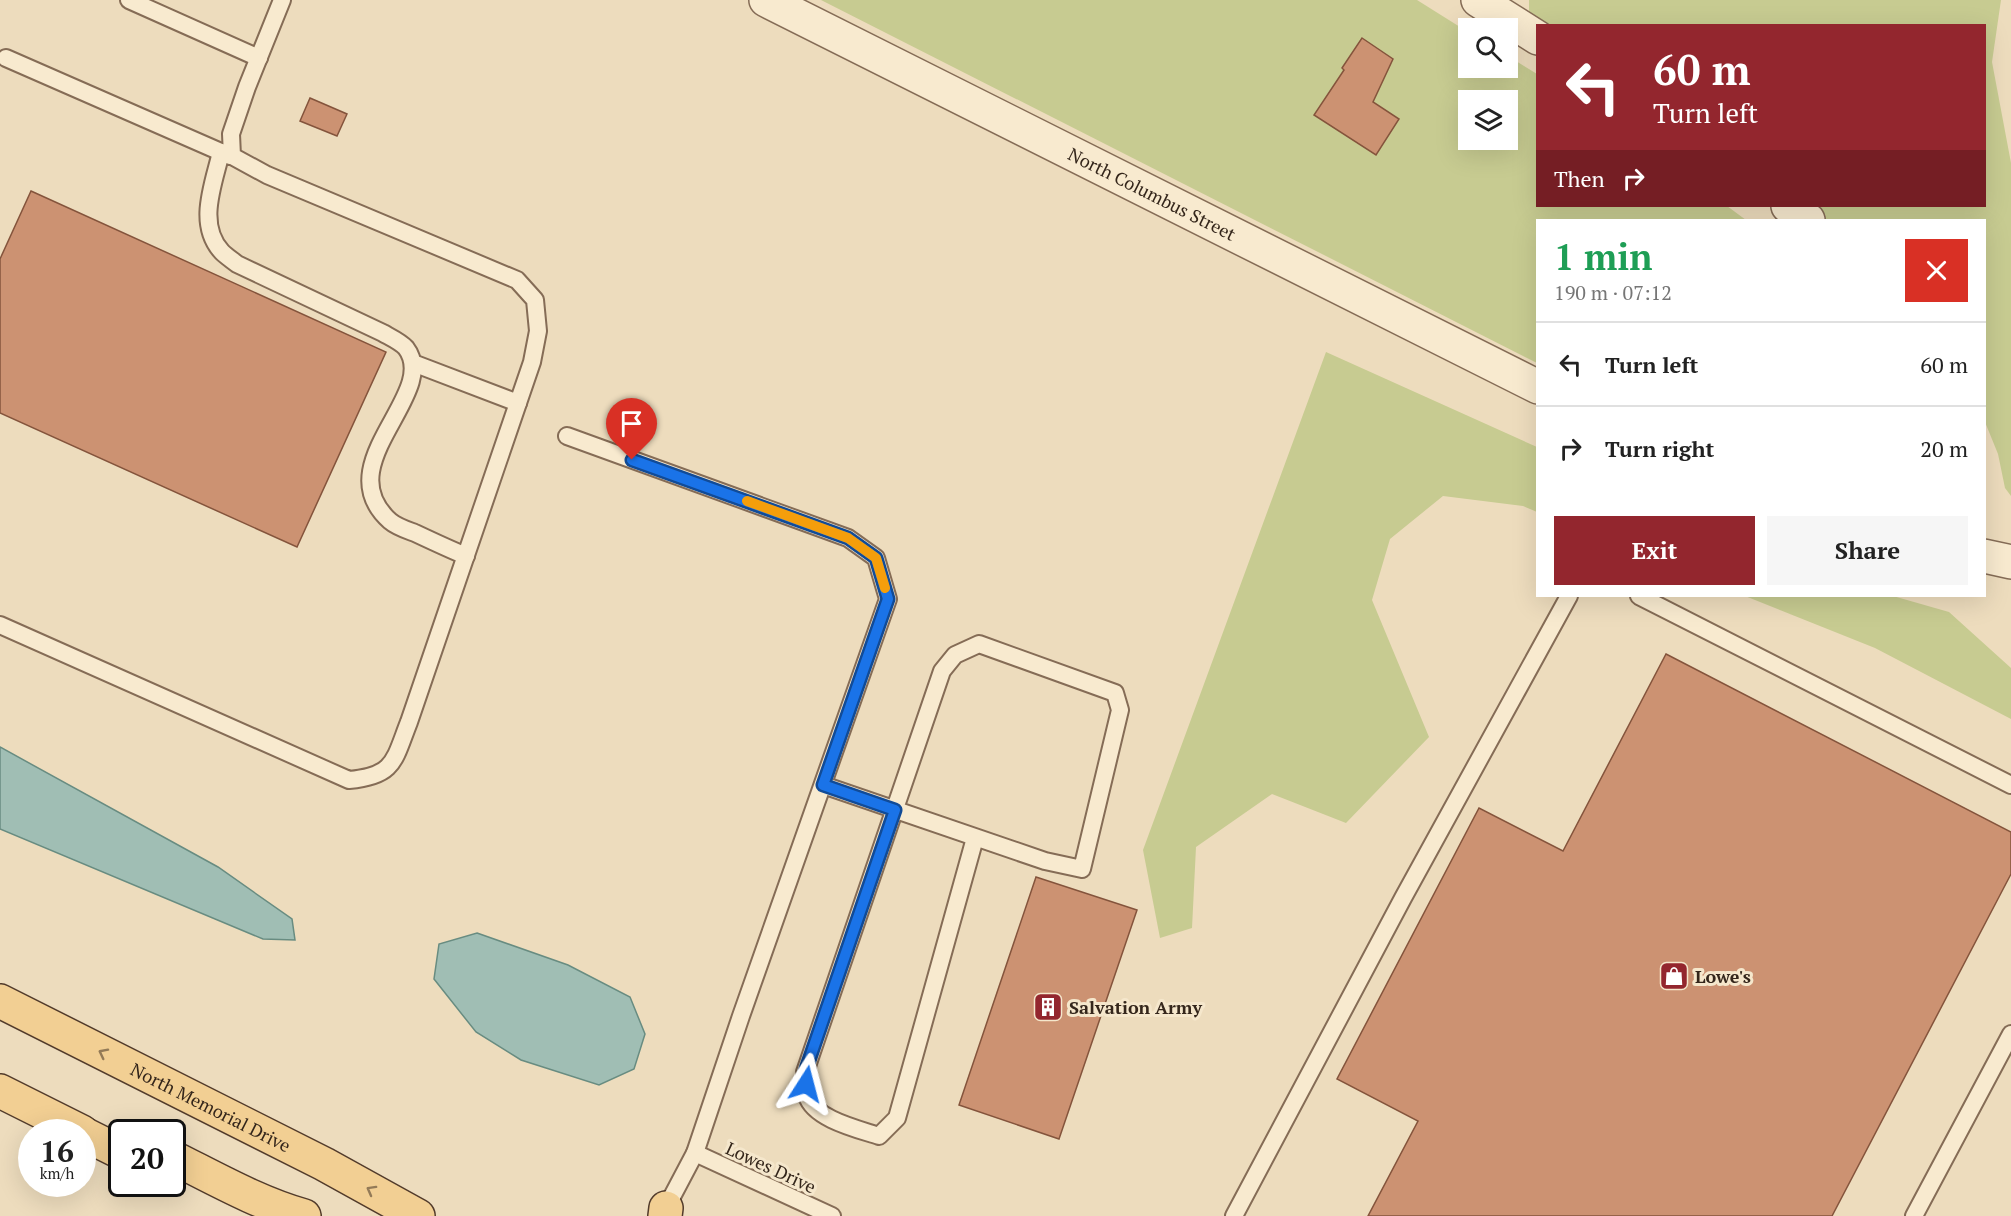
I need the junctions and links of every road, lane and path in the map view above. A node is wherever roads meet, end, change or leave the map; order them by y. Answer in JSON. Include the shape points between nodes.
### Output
{"nodes":[{"id":1,"x":129,"y":0,"type":"edge"},
{"id":2,"x":282,"y":0,"type":"edge"},
{"id":3,"x":766,"y":0,"type":"edge"},
{"id":4,"x":1478,"y":0,"type":"edge"},
{"id":5,"x":1536,"y":37,"type":"edge"},
{"id":6,"x":259,"y":58,"type":"junction"},
{"id":7,"x":2,"y":61,"type":"edge"},
{"id":8,"x":227,"y":154,"type":"junction"},
{"id":9,"x":1789,"y":207,"type":"edge"},
{"id":10,"x":1807,"y":219,"type":"edge"},
{"id":11,"x":413,"y":363,"type":"junction"},
{"id":12,"x":1536,"y":386,"type":"edge"},
{"id":13,"x":518,"y":403,"type":"junction"},
{"id":14,"x":567,"y":436,"type":"dead end"},
{"id":15,"x":466,"y":556,"type":"junction"},
{"id":16,"x":1986,"y":556,"type":"edge"},
{"id":17,"x":2011,"y":562,"type":"edge"},
{"id":18,"x":1568,"y":597,"type":"edge"},
{"id":19,"x":1641,"y":597,"type":"edge"},
{"id":20,"x":0,"y":625,"type":"edge"},
{"id":21,"x":823,"y":785,"type":"junction"},
{"id":22,"x":2011,"y":785,"type":"edge"},
{"id":23,"x":895,"y":810,"type":"junction"},
{"id":24,"x":975,"y":838,"type":"junction"},
{"id":25,"x":0,"y":1001,"type":"edge"},
{"id":26,"x":2011,"y":1034,"type":"edge"},
{"id":27,"x":0,"y":1091,"type":"edge"},
{"id":28,"x":55,"y":1119,"type":"edge"},
{"id":29,"x":695,"y":1153,"type":"junction"},
{"id":30,"x":186,"y":1164,"type":"edge"},
{"id":31,"x":186,"y":1186,"type":"edge"},
{"id":32,"x":663,"y":1213,"type":"edge"},
{"id":33,"x":245,"y":1216,"type":"edge"},
{"id":34,"x":304,"y":1216,"type":"edge"},
{"id":35,"x":418,"y":1216,"type":"edge"},
{"id":36,"x":832,"y":1216,"type":"edge"},
{"id":37,"x":1234,"y":1216,"type":"edge"},
{"id":38,"x":1914,"y":1216,"type":"edge"}],
"edges":[{"from":1,"to":6,"type":"lane"},
{"from":2,"to":6,"type":"lane"},
{"from":3,"to":12,"type":"street","name":"North Columbus Street"},
{"from":4,"to":5,"type":"street"},
{"from":6,"to":8,"type":"lane"},
{"from":7,"to":8,"type":"lane"},
{"from":8,"to":11,"type":"lane","via":[[207,209],[211,234],[221,251],[237,264],[383,333],[406,347]]},
{"from":8,"to":13,"type":"lane","via":[[516,280],[535,300],[538,331]]},
{"from":9,"to":10,"type":"street"},
{"from":11,"to":13,"type":"lane"},
{"from":11,"to":15,"type":"lane","via":[[411,384],[373,459],[370,484],[377,507],[392,523]]},
{"from":13,"to":15,"type":"lane"},
{"from":14,"to":21,"type":"lane","via":[[848,538],[876,558],[888,599]]},
{"from":15,"to":20,"type":"lane","via":[[393,764],[371,778],[349,780],[324,771]]},
{"from":16,"to":17,"type":"street"},
{"from":18,"to":37,"type":"lane"},
{"from":19,"to":22,"type":"lane"},
{"from":21,"to":23,"type":"lane"},
{"from":21,"to":29,"type":"lane"},
{"from":23,"to":24,"type":"lane"},
{"from":23,"to":24,"type":"lane","via":[[942,671],[955,655],[979,644],[1114,693],[1120,710],[1082,868],[1045,861]]},
{"from":23,"to":24,"type":"lane","via":[[805,1072],[807,1096],[820,1114],[855,1128],[879,1136],[897,1118]]},
{"from":35,"to":25,"type":"main road","name":"North Memorial Drive","one_way":true,"via":[[324,1164]]},
{"from":26,"to":38,"type":"lane"},
{"from":27,"to":28,"type":"main road"},
{"from":29,"to":32,"type":"lane"},
{"from":29,"to":36,"type":"lane","name":"Lowes Drive"},
{"from":30,"to":34,"type":"main road","via":[[248,1195]]},
{"from":31,"to":33,"type":"main road"}]}
